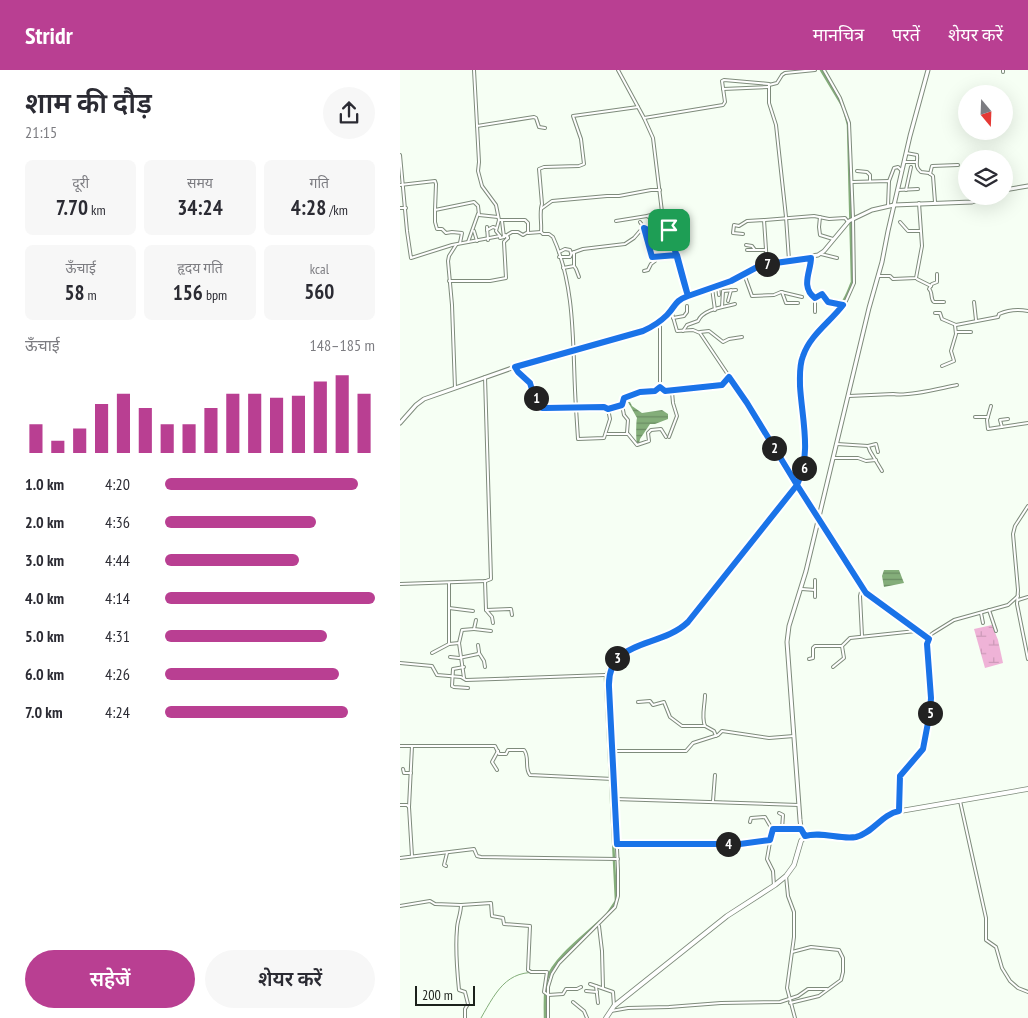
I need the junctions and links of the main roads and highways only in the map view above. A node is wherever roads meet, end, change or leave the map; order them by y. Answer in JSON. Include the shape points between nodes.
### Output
{"nodes":[{"id":1,"x":1028,"y":789,"type":"edge"},
{"id":2,"x":606,"y":1018,"type":"edge"}],
"edges":[{"from":1,"to":2,"type":"main road","via":[[899,811],[856,837],[805,836],[800,841],[794,865],[786,876],[721,921],[614,1006]]}]}
